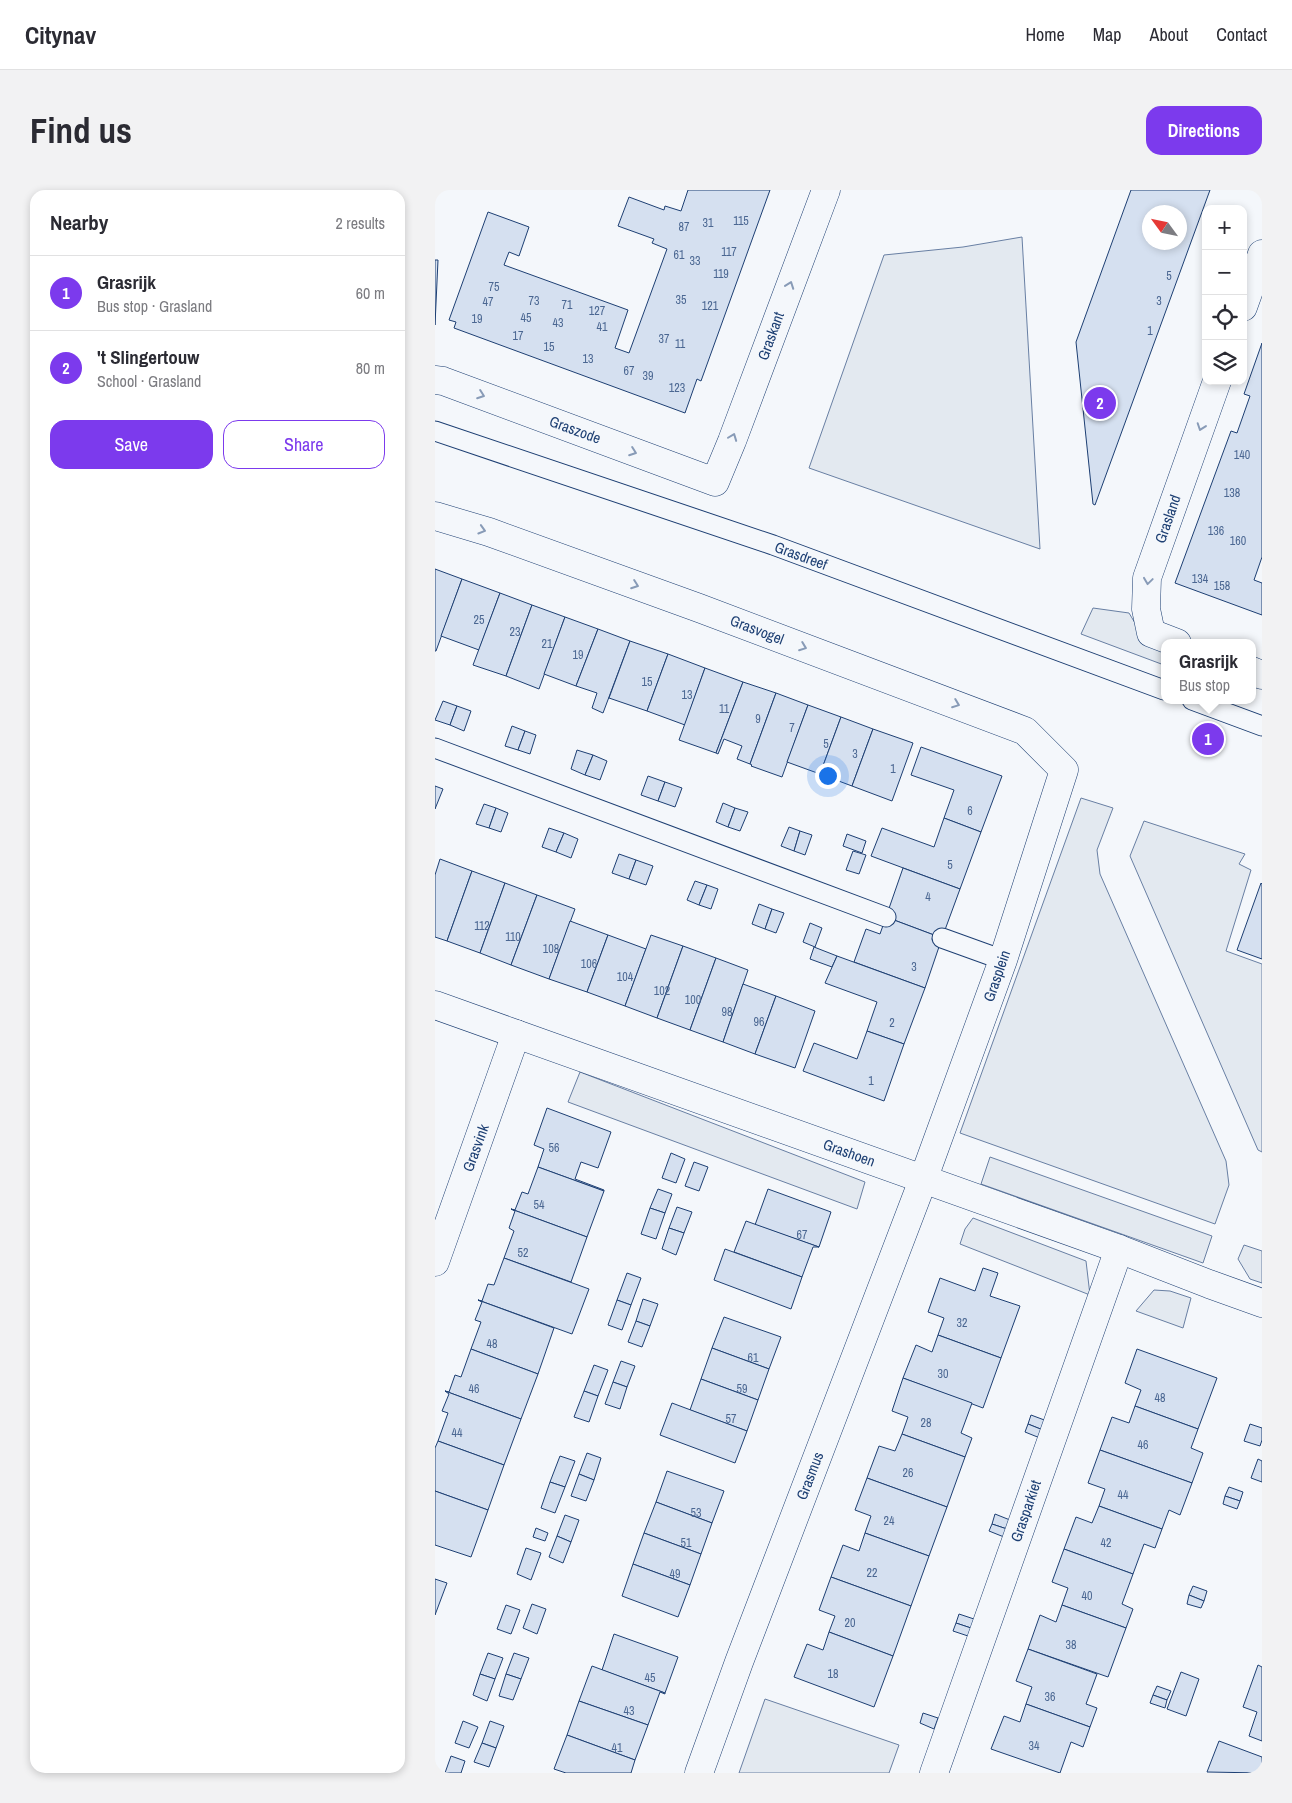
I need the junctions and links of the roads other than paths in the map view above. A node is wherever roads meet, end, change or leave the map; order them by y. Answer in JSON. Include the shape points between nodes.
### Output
{"nodes":[{"id":1,"x":826,"y":190,"type":"edge"},
{"id":2,"x":1262,"y":254,"type":"edge"},
{"id":3,"x":1247,"y":296,"type":"edge"},
{"id":4,"x":435,"y":380,"type":"edge"},
{"id":5,"x":1216,"y":385,"type":"edge"},
{"id":6,"x":435,"y":431,"type":"edge"},
{"id":7,"x":715,"y":482,"type":"joint"},
{"id":8,"x":435,"y":516,"type":"edge"},
{"id":9,"x":1167,"y":639,"type":"edge"},
{"id":10,"x":1161,"y":689,"type":"edge"},
{"id":11,"x":1203,"y":704,"type":"edge"},
{"id":12,"x":1262,"y":726,"type":"edge"},
{"id":13,"x":435,"y":748,"type":"edge"},
{"id":14,"x":1063,"y":770,"type":"joint"},
{"id":15,"x":886,"y":917,"type":"dead end"},
{"id":16,"x":942,"y":938,"type":"dead end"},
{"id":17,"x":1003,"y":960,"type":"junction"},
{"id":18,"x":435,"y":1005,"type":"edge"},
{"id":19,"x":517,"y":1034,"type":"junction"},
{"id":20,"x":923,"y":1180,"type":"junction"},
{"id":21,"x":1119,"y":1249,"type":"junction"},
{"id":22,"x":435,"y":1262,"type":"edge"},
{"id":23,"x":1262,"y":1302,"type":"edge"},
{"id":24,"x":699,"y":1773,"type":"edge"},
{"id":25,"x":933,"y":1773,"type":"edge"}],
"edges":[{"from":7,"to":1,"type":"street","name":"Graskant","one_way":true},
{"from":2,"to":3,"type":"street"},
{"from":4,"to":7,"type":"street","name":"Graszode","one_way":true},
{"from":5,"to":9,"type":"street","name":"Grasland","one_way":true,"via":[[1147,578],[1146,609],[1151,633]]},
{"from":6,"to":10,"type":"lane","name":"Grasdreef","via":[[773,545]]},
{"from":8,"to":14,"type":"street","name":"Grasvogel","one_way":true,"via":[[489,532],[690,605],[1025,731]]},
{"from":11,"to":12,"type":"lane"},
{"from":13,"to":15,"type":"lane"},
{"from":14,"to":17,"type":"street","name":"Grasplein"},
{"from":16,"to":17,"type":"lane"},
{"from":17,"to":20,"type":"street","name":"Grasplein"},
{"from":18,"to":19,"type":"street","name":"Grashoen"},
{"from":19,"to":20,"type":"street","name":"Grashoen"},
{"from":19,"to":22,"type":"street","name":"Grasvink"},
{"from":20,"to":21,"type":"street","name":"Grashoen"},
{"from":20,"to":24,"type":"street","name":"Grasmus"},
{"from":21,"to":23,"type":"street","name":"Grashoen"},
{"from":21,"to":25,"type":"street","name":"Grasparkiet"}]}
